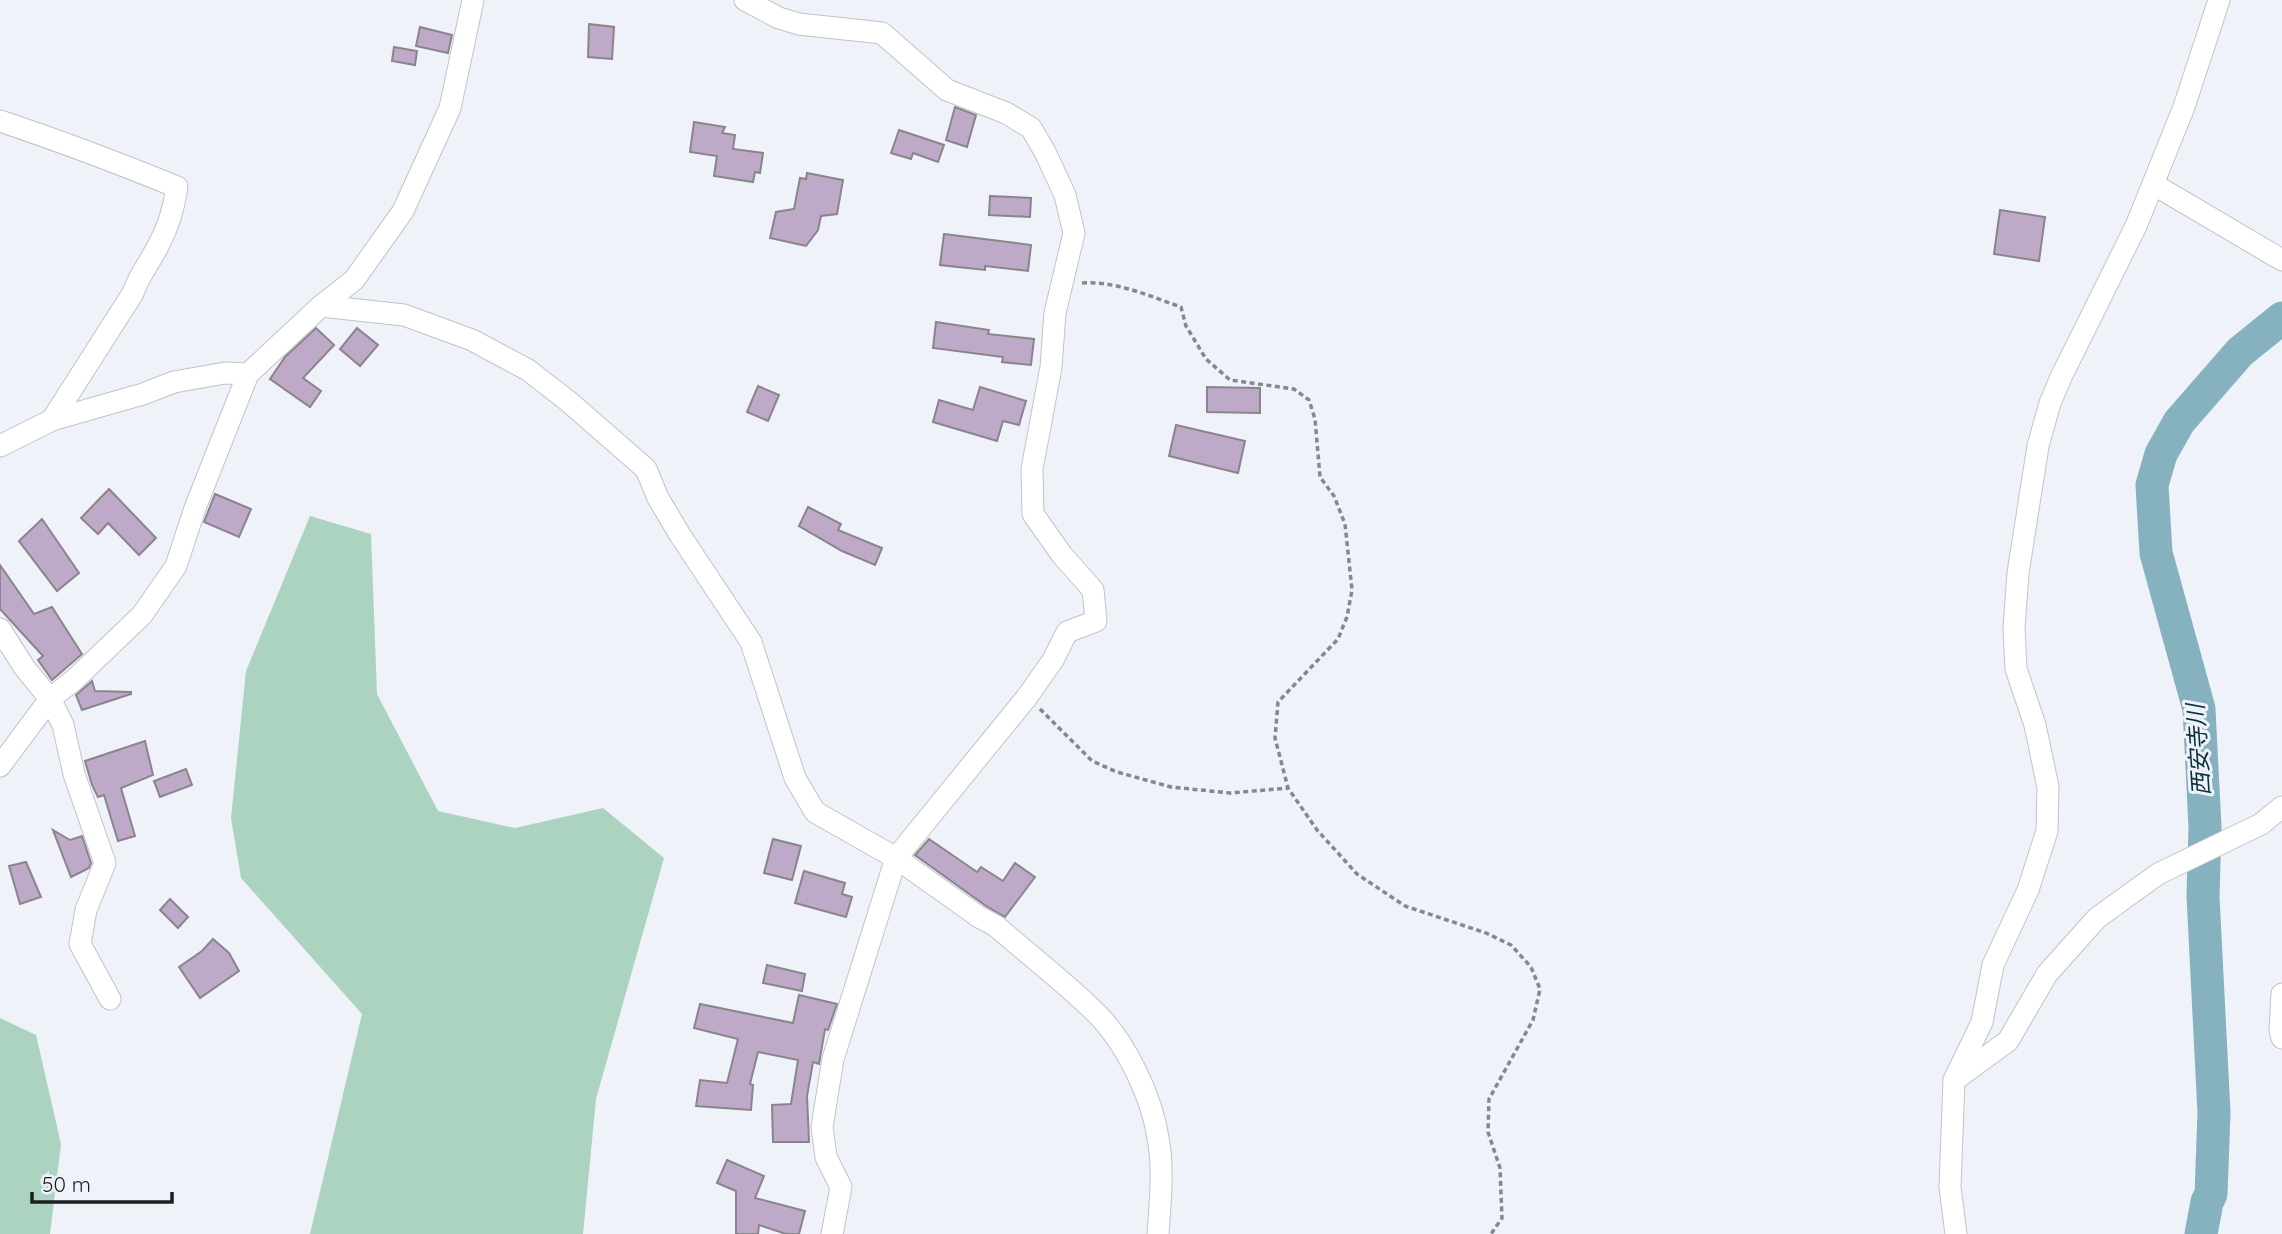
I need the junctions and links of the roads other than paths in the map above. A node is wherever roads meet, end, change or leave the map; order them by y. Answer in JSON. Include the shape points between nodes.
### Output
{"nodes":[{"id":1,"x":473,"y":0,"type":"edge"},
{"id":2,"x":745,"y":0,"type":"edge"},
{"id":3,"x":2218,"y":0,"type":"edge"},
{"id":4,"x":0,"y":121,"type":"edge"},
{"id":5,"x":2153,"y":184,"type":"junction"},
{"id":6,"x":2282,"y":260,"type":"edge"},
{"id":7,"x":321,"y":306,"type":"junction"},
{"id":8,"x":248,"y":374,"type":"junction"},
{"id":9,"x":52,"y":421,"type":"junction"},
{"id":10,"x":0,"y":446,"type":"edge"},
{"id":11,"x":0,"y":629,"type":"edge"},
{"id":12,"x":50,"y":699,"type":"junction"},
{"id":13,"x":0,"y":766,"type":"edge"},
{"id":14,"x":2282,"y":807,"type":"edge"},
{"id":15,"x":896,"y":858,"type":"junction"},
{"id":16,"x":2282,"y":994,"type":"edge"},
{"id":17,"x":110,"y":999,"type":"dead end"},
{"id":18,"x":2282,"y":1038,"type":"edge"},
{"id":19,"x":1954,"y":1080,"type":"junction"},
{"id":20,"x":832,"y":1234,"type":"edge"},
{"id":21,"x":1158,"y":1234,"type":"edge"},
{"id":22,"x":1956,"y":1234,"type":"edge"}],
"edges":[{"from":1,"to":7,"type":"street","via":[[450,108],[404,211],[354,280]]},
{"from":2,"to":15,"type":"street","via":[[799,24],[881,33],[947,90],[1031,128],[1065,195],[1074,233],[1055,313],[1051,367],[1032,469],[1033,514],[1093,590],[1096,621],[1067,632],[1027,696]]},
{"from":3,"to":5,"type":"street","via":[[2194,79]]},
{"from":4,"to":9,"type":"street","via":[[177,187],[174,212],[160,244]]},
{"from":5,"to":6,"type":"street"},
{"from":5,"to":19,"type":"street","via":[[2054,394],[2038,446],[2014,628],[2016,669],[2035,725],[2048,787],[2047,831],[2028,890],[1993,965],[1982,1022]]},
{"from":7,"to":8,"type":"street"},
{"from":7,"to":15,"type":"street","via":[[404,315],[472,340],[528,370],[646,469],[680,535],[751,642],[795,778],[815,813]]},
{"from":8,"to":9,"type":"street","via":[[174,382]]},
{"from":8,"to":12,"type":"street","via":[[176,566],[142,615]]},
{"from":9,"to":10,"type":"street"},
{"from":11,"to":12,"type":"street"},
{"from":12,"to":13,"type":"street"},
{"from":12,"to":17,"type":"street","via":[[63,725],[74,774],[105,863],[86,910],[80,944]]},
{"from":14,"to":19,"type":"street","via":[[2261,824],[2158,874],[2097,918],[2048,974],[2008,1041]]},
{"from":15,"to":20,"type":"street","via":[[833,1059],[822,1127],[826,1157],[841,1187]]},
{"from":15,"to":21,"type":"street","via":[[996,926],[1098,1015],[1121,1045],[1144,1090],[1158,1138]]},
{"from":16,"to":18,"type":"street"},
{"from":19,"to":22,"type":"street","via":[[1950,1187]]}]}
